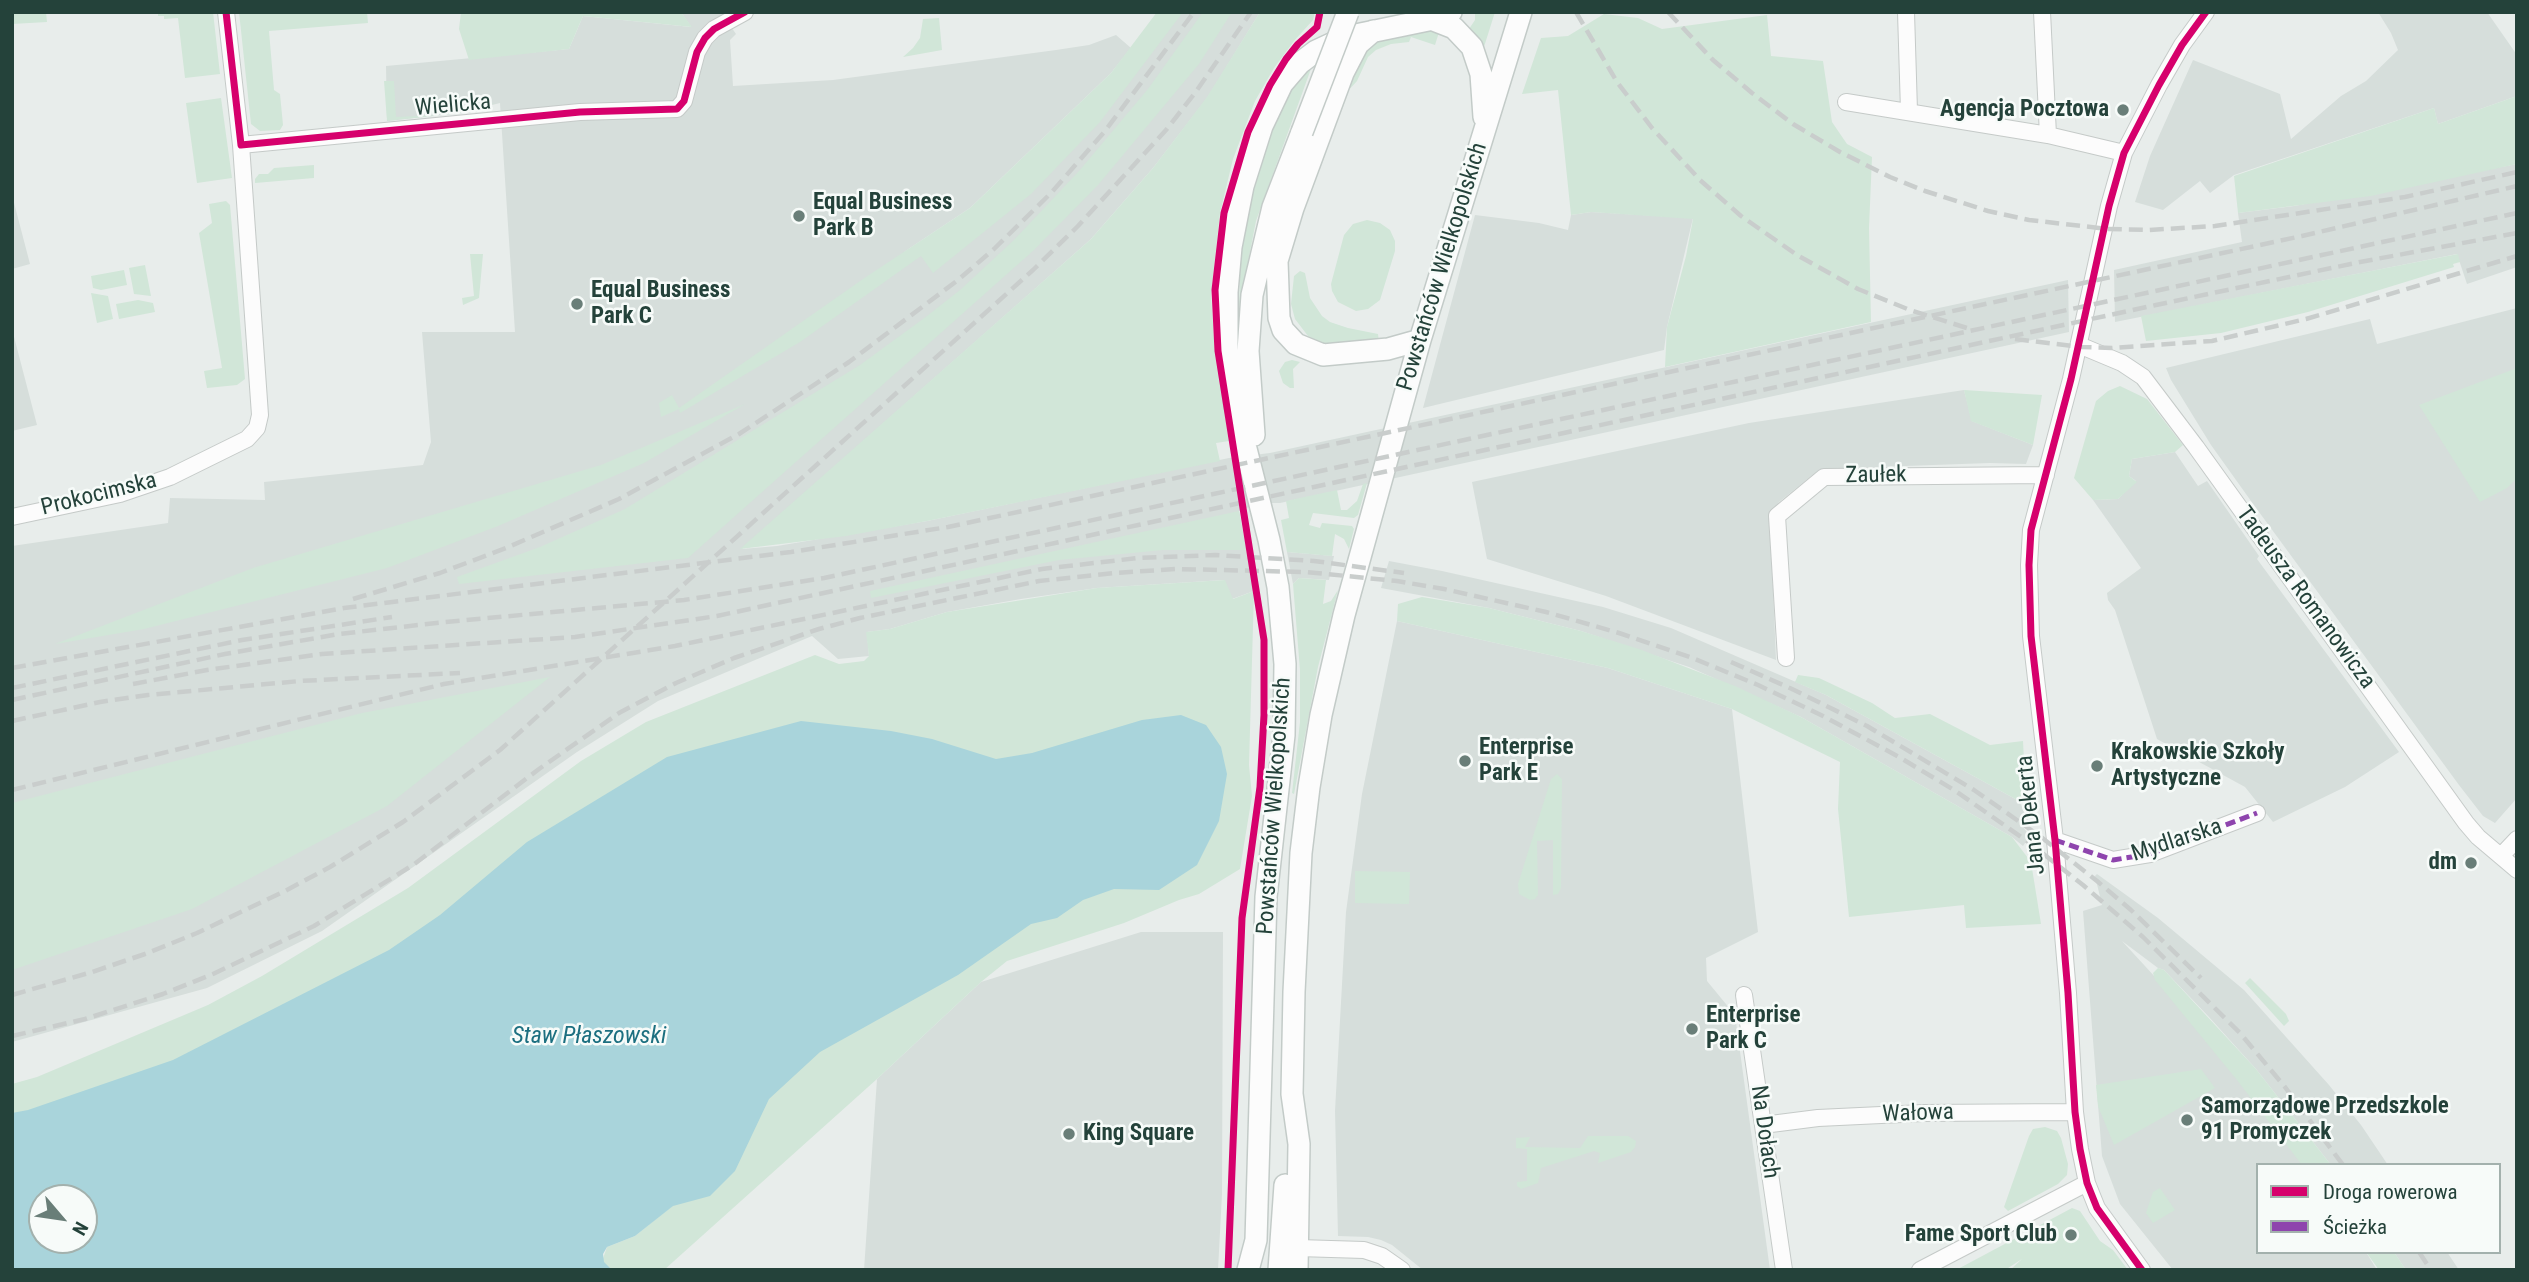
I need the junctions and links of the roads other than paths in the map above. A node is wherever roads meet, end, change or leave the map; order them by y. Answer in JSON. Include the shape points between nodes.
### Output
{"nodes":[{"id":1,"x":226,"y":12,"type":"edge"},
{"id":2,"x":745,"y":12,"type":"edge"},
{"id":3,"x":1348,"y":12,"type":"edge"},
{"id":4,"x":1521,"y":12,"type":"edge"},
{"id":5,"x":1906,"y":12,"type":"edge"},
{"id":6,"x":2042,"y":12,"type":"edge"},
{"id":7,"x":2206,"y":12,"type":"edge"},
{"id":8,"x":1441,"y":16,"type":"edge"},
{"id":9,"x":1375,"y":30,"type":"junction"},
{"id":10,"x":1846,"y":102,"type":"dead end"},
{"id":11,"x":1909,"y":111,"type":"junction"},
{"id":12,"x":1485,"y":130,"type":"junction"},
{"id":13,"x":2048,"y":135,"type":"junction"},
{"id":14,"x":241,"y":145,"type":"junction"},
{"id":15,"x":2124,"y":153,"type":"junction"},
{"id":16,"x":1420,"y":340,"type":"junction"},
{"id":17,"x":2079,"y":345,"type":"junction"},
{"id":18,"x":2046,"y":475,"type":"junction"},
{"id":19,"x":1259,"y":503,"type":"junction"},
{"id":20,"x":12,"y":517,"type":"edge"},
{"id":21,"x":1786,"y":658,"type":"dead end"},
{"id":22,"x":2257,"y":813,"type":"dead end"},
{"id":23,"x":2517,"y":839,"type":"edge"},
{"id":24,"x":2055,"y":840,"type":"junction"},
{"id":25,"x":2501,"y":856,"type":"junction"},
{"id":26,"x":2517,"y":870,"type":"edge"},
{"id":27,"x":1744,"y":995,"type":"dead end"},
{"id":28,"x":1292,"y":1094,"type":"junction"},
{"id":29,"x":2075,"y":1112,"type":"junction"},
{"id":30,"x":1763,"y":1125,"type":"junction"},
{"id":31,"x":2087,"y":1183,"type":"junction"},
{"id":32,"x":1256,"y":1240,"type":"junction"},
{"id":33,"x":1298,"y":1248,"type":"junction"},
{"id":34,"x":1248,"y":1270,"type":"edge"},
{"id":35,"x":1255,"y":1270,"type":"edge"},
{"id":36,"x":1279,"y":1270,"type":"edge"},
{"id":37,"x":1297,"y":1270,"type":"edge"},
{"id":38,"x":1402,"y":1270,"type":"edge"},
{"id":39,"x":1784,"y":1270,"type":"edge"},
{"id":40,"x":1920,"y":1270,"type":"edge"},
{"id":41,"x":2142,"y":1270,"type":"edge"}],
"edges":[{"from":1,"to":14,"type":"street"},
{"from":2,"to":14,"type":"street","name":"Wielicka","via":[[705,38],[684,101],[677,109],[580,112]]},
{"from":3,"to":19,"type":"main road","bridge":true,"via":[[1273,207],[1252,295],[1248,365]]},
{"from":4,"to":12,"type":"main road","name":"Powstańców Wielkopolskich"},
{"from":5,"to":11,"type":"street"},
{"from":6,"to":13,"type":"street"},
{"from":7,"to":15,"type":"street","name":"Jana Dekerta","via":[[2182,45]]},
{"from":8,"to":9,"type":"main road","name":"Powstańców Wielkopolskich"},
{"from":8,"to":12,"type":"main road","via":[[1472,47],[1481,74]]},
{"from":9,"to":16,"type":"main road","via":[[1358,44],[1346,66],[1293,208],[1277,261],[1279,318],[1296,344],[1323,355],[1388,349]]},
{"from":9,"to":19,"type":"main road","name":"Powstańców Wielkopolskich","via":[[1330,44],[1292,71],[1262,126],[1243,186],[1231,247],[1226,322],[1235,405]]},
{"from":10,"to":11,"type":"street"},
{"from":11,"to":13,"type":"street"},
{"from":12,"to":16,"type":"main road","name":"Powstańców Wielkopolskich"},
{"from":13,"to":15,"type":"street"},
{"from":14,"to":20,"type":"street","name":"Prokocimska","via":[[260,415],[257,428],[247,439],[170,477],[120,494]]},
{"from":15,"to":17,"type":"street","name":"Jana Dekerta"},
{"from":16,"to":28,"type":"main road","name":"Powstańców Wielkopolskich","via":[[1344,615],[1308,787],[1296,919]]},
{"from":17,"to":18,"type":"street","name":"Jana Dekerta"},
{"from":17,"to":25,"type":"street","name":"Tadeusza Romanowicza","via":[[2143,377],[2466,823]]},
{"from":18,"to":21,"type":"street","name":"Zaułek","via":[[1824,477],[1777,516]]},
{"from":18,"to":24,"type":"street","name":"Jana Dekerta","via":[[2031,530],[2029,604]]},
{"from":19,"to":32,"type":"main road","name":"Powstańców Wielkopolskich","via":[[1278,587],[1285,699],[1266,897]]},
{"from":22,"to":24,"type":"street","name":"Mydlarska","via":[[2150,855],[2113,860]]},
{"from":23,"to":25,"type":"street"},
{"from":24,"to":29,"type":"street","name":"Jana Dekerta"},
{"from":25,"to":26,"type":"street","name":"Tadeusza Romanowicza"},
{"from":27,"to":30,"type":"street","name":"Na Dołach"},
{"from":28,"to":33,"type":"main road","name":"Powstańców Wielkopolskich","via":[[1299,1144]]},
{"from":28,"to":36,"type":"main road"},
{"from":29,"to":30,"type":"street","name":"Wałowa","via":[[1923,1113]]},
{"from":29,"to":31,"type":"street","name":"Jana Dekerta"},
{"from":30,"to":39,"type":"street","name":"Na Dołach"},
{"from":31,"to":40,"type":"street"},
{"from":31,"to":41,"type":"street","name":"Jana Dekerta","via":[[2097,1208]]},
{"from":32,"to":34,"type":"main road","name":"Powstańców Wielkopolskich"},
{"from":32,"to":35,"type":"main road"},
{"from":33,"to":37,"type":"main road","name":"Powstańców Wielkopolskich"},
{"from":33,"to":38,"type":"street","via":[[1364,1250]]}]}
